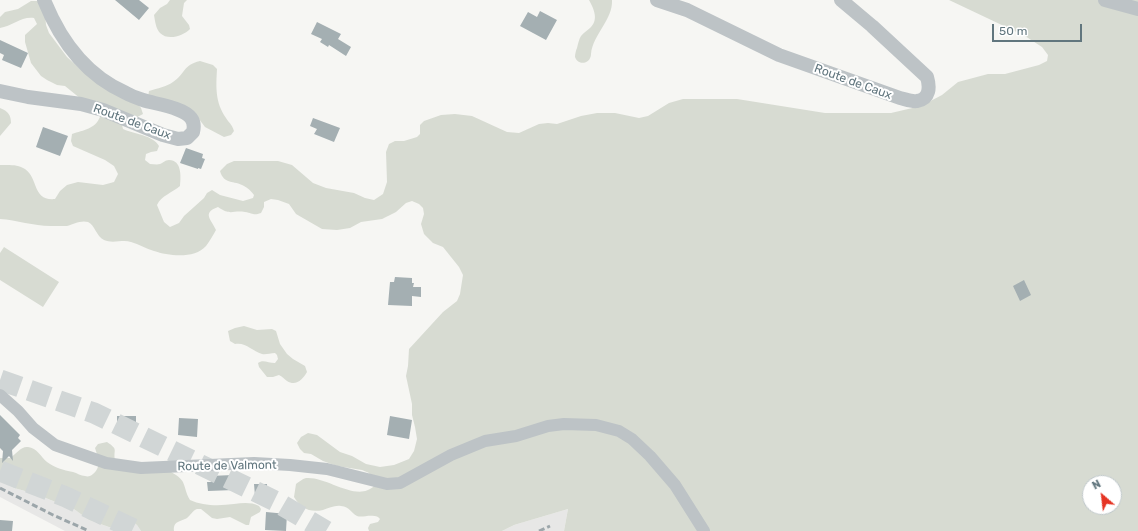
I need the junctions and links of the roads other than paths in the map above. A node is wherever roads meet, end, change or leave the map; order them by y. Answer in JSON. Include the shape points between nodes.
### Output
{"nodes":[{"id":1,"x":44,"y":0,"type":"edge"},
{"id":2,"x":657,"y":0,"type":"edge"},
{"id":3,"x":841,"y":0,"type":"edge"},
{"id":4,"x":1105,"y":0,"type":"edge"},
{"id":5,"x":1138,"y":9,"type":"edge"},
{"id":6,"x":0,"y":91,"type":"edge"},
{"id":7,"x":0,"y":395,"type":"edge"},
{"id":8,"x":704,"y":531,"type":"edge"}],
"edges":[{"from":1,"to":6,"type":"street","name":"Route de Caux","via":[[66,44],[75,56],[99,77],[125,93],[188,115],[193,122],[193,132],[187,138],[178,139],[81,104]]},
{"from":2,"to":3,"type":"street","name":"Route de Caux","via":[[687,10],[779,55],[900,98],[916,101],[923,99],[929,89],[927,77]]},
{"from":4,"to":5,"type":"street"},
{"from":7,"to":8,"type":"street","name":"Route de Valmont","via":[[32,428],[55,446],[106,463],[141,468],[254,463],[290,465],[327,469],[387,484],[400,483],[451,455],[485,441],[516,436],[548,426],[596,425],[618,431],[632,439],[650,456],[675,485]]}]}
